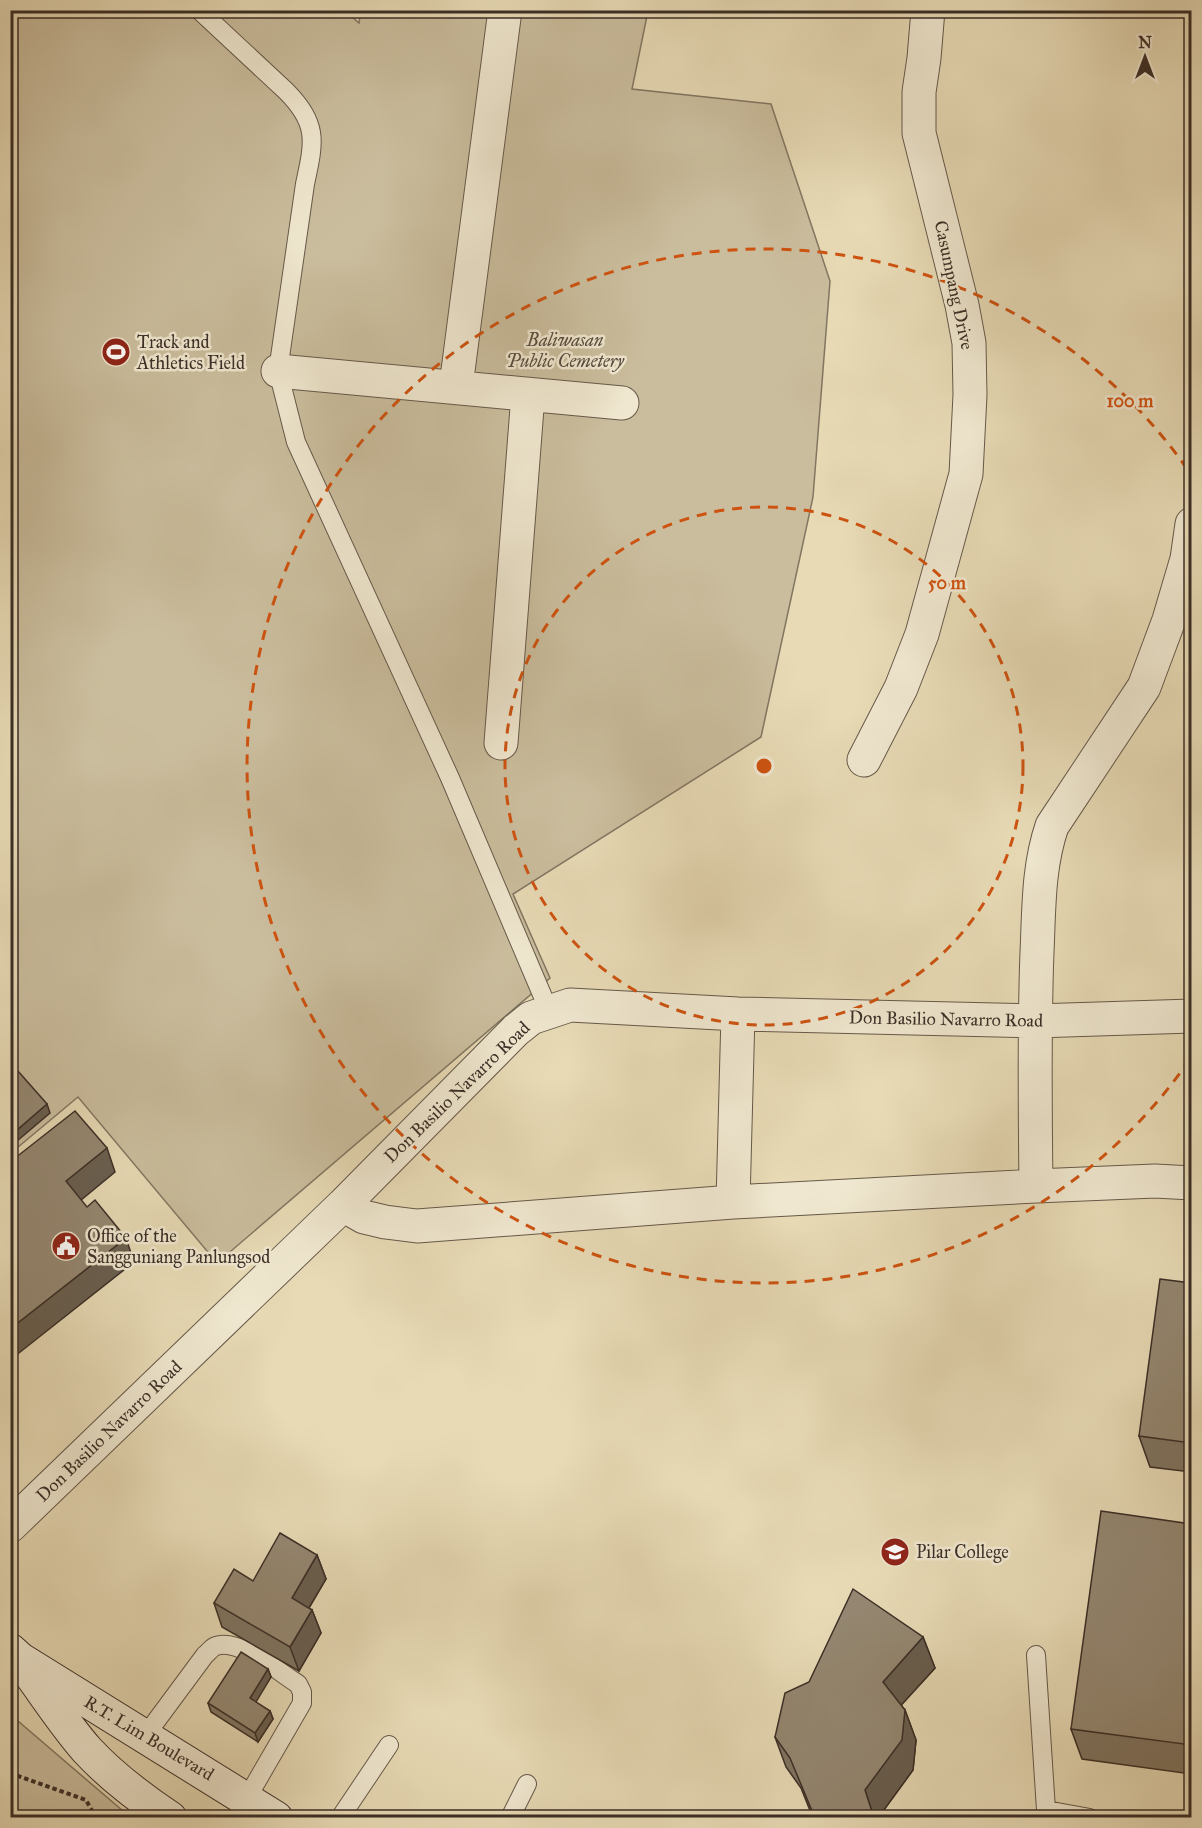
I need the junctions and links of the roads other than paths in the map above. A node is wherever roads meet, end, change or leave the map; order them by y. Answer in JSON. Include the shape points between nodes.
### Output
{"nodes":[{"id":1,"x":199,"y":10,"type":"edge"},
{"id":2,"x":505,"y":10,"type":"edge"},
{"id":3,"x":928,"y":10,"type":"edge"},
{"id":4,"x":278,"y":371,"type":"junction"},
{"id":5,"x":456,"y":386,"type":"junction"},
{"id":6,"x":528,"y":395,"type":"junction"},
{"id":7,"x":622,"y":403,"type":"dead end"},
{"id":8,"x":1191,"y":524,"type":"edge"},
{"id":9,"x":501,"y":743,"type":"dead end"},
{"id":10,"x":864,"y":760,"type":"dead end"},
{"id":11,"x":549,"y":1011,"type":"junction"},
{"id":12,"x":738,"y":1014,"type":"junction"},
{"id":13,"x":1191,"y":1016,"type":"edge"},
{"id":14,"x":1035,"y":1021,"type":"junction"},
{"id":15,"x":1191,"y":1183,"type":"edge"},
{"id":16,"x":1036,"y":1185,"type":"junction"},
{"id":17,"x":733,"y":1202,"type":"junction"},
{"id":18,"x":343,"y":1205,"type":"junction"},
{"id":19,"x":10,"y":1526,"type":"edge"},
{"id":20,"x":15,"y":1654,"type":"edge"},
{"id":21,"x":1036,"y":1655,"type":"dead end"},
{"id":22,"x":144,"y":1736,"type":"junction"},
{"id":23,"x":389,"y":1745,"type":"dead end"},
{"id":24,"x":527,"y":1784,"type":"dead end"},
{"id":25,"x":247,"y":1798,"type":"junction"},
{"id":26,"x":1045,"y":1814,"type":"edge"},
{"id":27,"x":170,"y":1818,"type":"edge"},
{"id":28,"x":276,"y":1818,"type":"edge"},
{"id":29,"x":340,"y":1818,"type":"edge"},
{"id":30,"x":510,"y":1818,"type":"edge"},
{"id":31,"x":1090,"y":1818,"type":"edge"}],
"edges":[{"from":1,"to":4,"type":"lane","via":[[300,105],[309,119],[311,155]]},
{"from":2,"to":5,"type":"street"},
{"from":3,"to":10,"type":"street","name":"Casumpang Drive","via":[[919,92],[919,134],[969,343],[966,474],[922,634],[902,688]]},
{"from":4,"to":5,"type":"street"},
{"from":4,"to":11,"type":"lane","via":[[296,442],[450,778]]},
{"from":5,"to":6,"type":"street"},
{"from":6,"to":7,"type":"street"},
{"from":6,"to":9,"type":"street"},
{"from":8,"to":14,"type":"street","via":[[1187,559],[1144,687],[1052,826],[1045,846]]},
{"from":11,"to":12,"type":"street","name":"Don Basilio Navarro Road","via":[[570,1005]]},
{"from":11,"to":18,"type":"street","name":"Don Basilio Navarro Road","via":[[516,1030]]},
{"from":12,"to":14,"type":"street","name":"Don Basilio Navarro Road"},
{"from":12,"to":17,"type":"street"},
{"from":13,"to":14,"type":"street","name":"Don Basilio Navarro Road"},
{"from":14,"to":16,"type":"street"},
{"from":15,"to":16,"type":"street"},
{"from":16,"to":17,"type":"street"},
{"from":17,"to":18,"type":"street","via":[[417,1226],[364,1217]]},
{"from":18,"to":19,"type":"street","name":"Don Basilio Navarro Road"},
{"from":20,"to":22,"type":"street","name":"R.T. Lim Boulevard"},
{"from":20,"to":27,"type":"street","name":"R.T. Lim Boulevard","via":[[87,1750],[141,1799]]},
{"from":21,"to":26,"type":"lane"},
{"from":22,"to":25,"type":"street","name":"R.T. Lim Boulevard"},
{"from":22,"to":25,"type":"lane","via":[[215,1646],[229,1644],[246,1651],[298,1684],[302,1692],[302,1703]]},
{"from":23,"to":29,"type":"lane"},
{"from":24,"to":30,"type":"lane"},
{"from":25,"to":28,"type":"street","name":"R.T. Lim Boulevard"},
{"from":26,"to":31,"type":"lane"}]}
